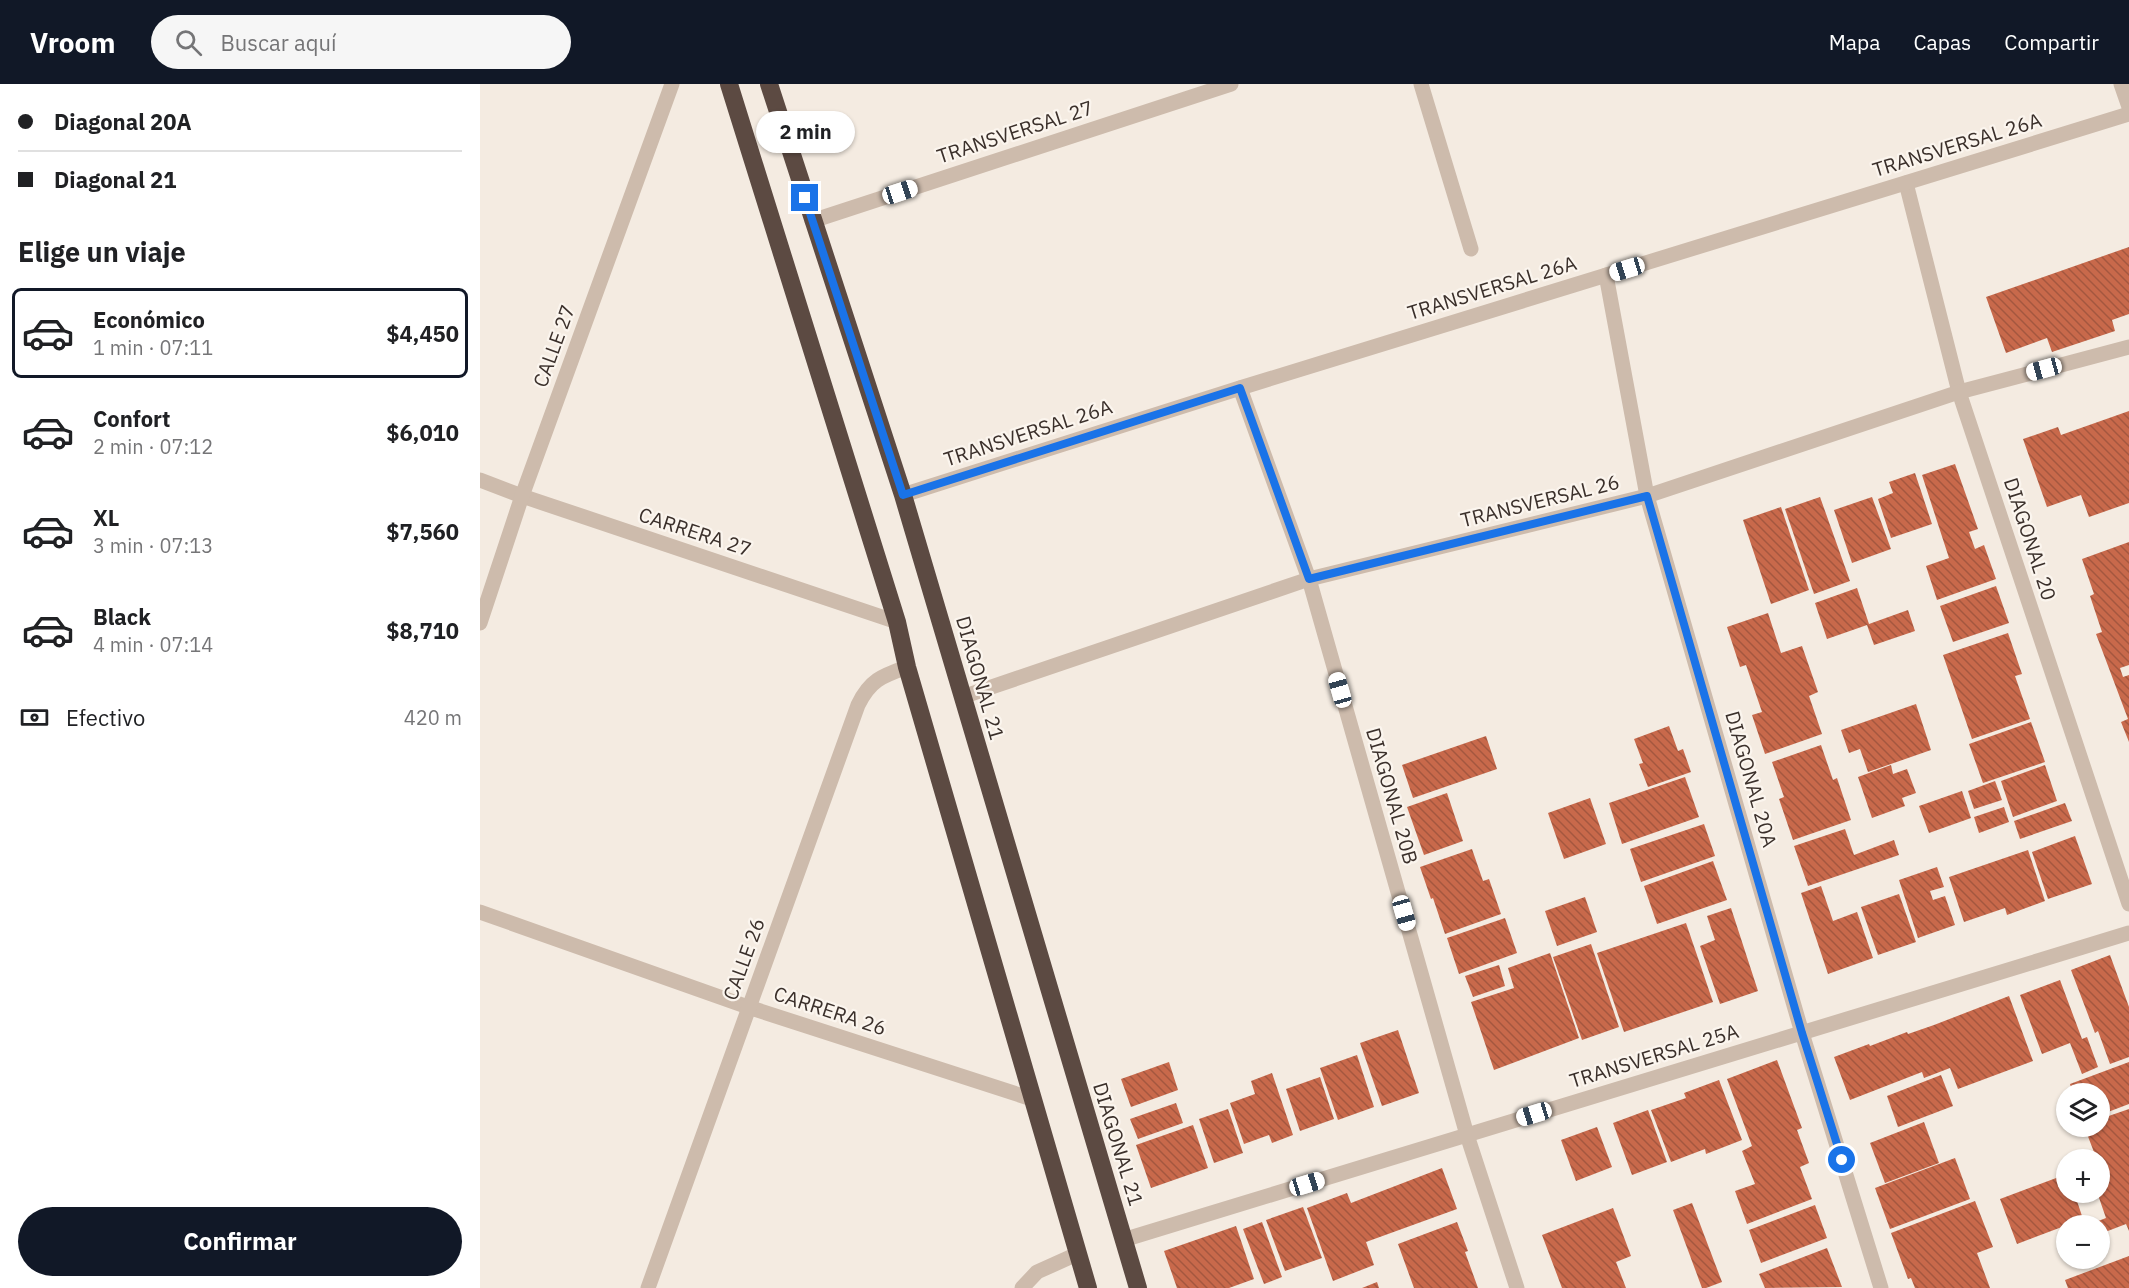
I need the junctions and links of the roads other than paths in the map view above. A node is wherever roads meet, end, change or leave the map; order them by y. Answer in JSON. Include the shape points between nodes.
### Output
{"nodes":[{"id":1,"x":672,"y":84,"type":"edge"},
{"id":2,"x":729,"y":84,"type":"edge"},
{"id":3,"x":769,"y":84,"type":"edge"},
{"id":4,"x":1231,"y":84,"type":"edge"},
{"id":5,"x":1421,"y":84,"type":"edge"},
{"id":6,"x":2121,"y":84,"type":"edge"},
{"id":7,"x":2129,"y":107,"type":"edge"},
{"id":8,"x":2129,"y":114,"type":"edge"},
{"id":9,"x":1906,"y":183,"type":"junction"},
{"id":10,"x":812,"y":221,"type":"junction"},
{"id":11,"x":1471,"y":249,"type":"dead end"},
{"id":12,"x":1606,"y":275,"type":"junction"},
{"id":13,"x":2129,"y":346,"type":"edge"},
{"id":14,"x":1240,"y":388,"type":"junction"},
{"id":15,"x":1959,"y":392,"type":"junction"},
{"id":16,"x":480,"y":480,"type":"edge"},
{"id":17,"x":903,"y":495,"type":"junction"},
{"id":18,"x":522,"y":496,"type":"junction"},
{"id":19,"x":1647,"y":496,"type":"junction"},
{"id":20,"x":1309,"y":579,"type":"junction"},
{"id":21,"x":897,"y":622,"type":"junction"},
{"id":22,"x":480,"y":623,"type":"edge"},
{"id":23,"x":907,"y":667,"type":"junction"},
{"id":24,"x":962,"y":697,"type":"junction"},
{"id":25,"x":2129,"y":904,"type":"edge"},
{"id":26,"x":480,"y":912,"type":"edge"},
{"id":27,"x":2129,"y":933,"type":"edge"},
{"id":28,"x":748,"y":1007,"type":"junction"},
{"id":29,"x":1802,"y":1033,"type":"junction"},
{"id":30,"x":1032,"y":1099,"type":"junction"},
{"id":31,"x":1467,"y":1135,"type":"junction"},
{"id":32,"x":1123,"y":1240,"type":"junction"},
{"id":33,"x":1077,"y":1254,"type":"junction"},
{"id":34,"x":648,"y":1288,"type":"edge"},
{"id":35,"x":1022,"y":1288,"type":"edge"},
{"id":36,"x":1088,"y":1288,"type":"edge"},
{"id":37,"x":1138,"y":1288,"type":"edge"},
{"id":38,"x":1517,"y":1288,"type":"edge"},
{"id":39,"x":1881,"y":1288,"type":"edge"}],
"edges":[{"from":1,"to":18,"type":"street","name":"CALLE 27"},
{"from":2,"to":21,"type":"highway"},
{"from":3,"to":10,"type":"highway","name":"DIAGONAL 21"},
{"from":4,"to":10,"type":"street","name":"TRANSVERSAL 27"},
{"from":5,"to":11,"type":"street"},
{"from":6,"to":7,"type":"street"},
{"from":8,"to":9,"type":"street","name":"TRANSVERSAL 26A"},
{"from":9,"to":12,"type":"street","name":"TRANSVERSAL 26A"},
{"from":9,"to":15,"type":"street","name":"DIAGONAL 20"},
{"from":10,"to":17,"type":"highway","name":"DIAGONAL 21"},
{"from":12,"to":14,"type":"street","name":"TRANSVERSAL 26A"},
{"from":12,"to":19,"type":"street","name":"DIAGONAL 20A"},
{"from":13,"to":15,"type":"street","name":"TRANSVERSAL 26"},
{"from":14,"to":17,"type":"street","name":"TRANSVERSAL 26A"},
{"from":14,"to":20,"type":"street","name":"DIAGONAL 20B"},
{"from":15,"to":19,"type":"street","name":"TRANSVERSAL 26"},
{"from":15,"to":25,"type":"street","name":"DIAGONAL 20"},
{"from":16,"to":18,"type":"street","name":"CARRERA 27"},
{"from":17,"to":24,"type":"highway","name":"DIAGONAL 21"},
{"from":18,"to":21,"type":"street","name":"CARRERA 27"},
{"from":18,"to":22,"type":"street","name":"CALLE 27"},
{"from":19,"to":20,"type":"street","name":"TRANSVERSAL 26"},
{"from":19,"to":29,"type":"street","name":"DIAGONAL 20A"},
{"from":20,"to":24,"type":"street","name":"TRANSVERSAL 26"},
{"from":20,"to":31,"type":"street","name":"DIAGONAL 20B"},
{"from":21,"to":23,"type":"highway"},
{"from":23,"to":28,"type":"street","name":"CALLE 26","via":[[880,677],[863,694]]},
{"from":23,"to":30,"type":"highway"},
{"from":24,"to":32,"type":"highway","name":"DIAGONAL 21"},
{"from":26,"to":28,"type":"street","name":"CARRERA 26"},
{"from":27,"to":29,"type":"street","name":"TRANSVERSAL 25A"},
{"from":28,"to":30,"type":"street","name":"CARRERA 26"},
{"from":28,"to":34,"type":"street","name":"CALLE 26"},
{"from":29,"to":31,"type":"street","name":"TRANSVERSAL 25A"},
{"from":29,"to":39,"type":"street","name":"DIAGONAL 20A"},
{"from":30,"to":33,"type":"highway"},
{"from":31,"to":32,"type":"street","name":"TRANSVERSAL 25A"},
{"from":31,"to":38,"type":"street","name":"DIAGONAL 20B"},
{"from":32,"to":37,"type":"highway","name":"DIAGONAL 21"},
{"from":33,"to":35,"type":"street","via":[[1037,1272]]},
{"from":33,"to":36,"type":"highway"}]}
